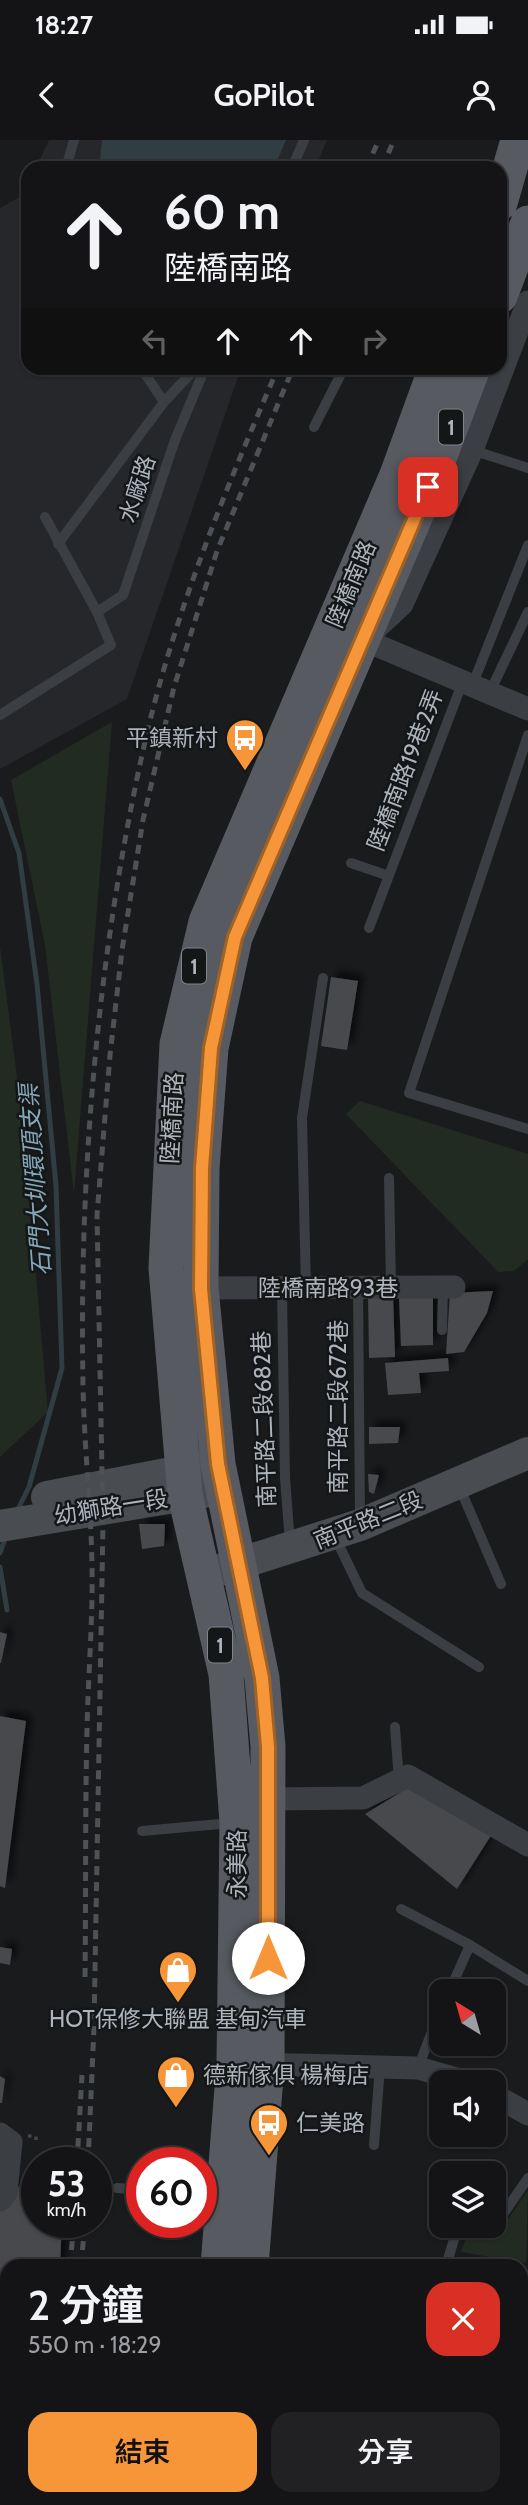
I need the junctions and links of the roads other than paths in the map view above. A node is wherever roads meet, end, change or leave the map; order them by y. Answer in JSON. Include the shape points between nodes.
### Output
{"nodes":[{"id":1,"x":74,"y":140,"type":"edge"},
{"id":2,"x":304,"y":140,"type":"edge"},
{"id":3,"x":518,"y":140,"type":"edge"},
{"id":4,"x":68,"y":161,"type":"edge"},
{"id":5,"x":295,"y":161,"type":"edge"},
{"id":6,"x":507,"y":178,"type":"edge"},
{"id":7,"x":528,"y":223,"type":"edge"},
{"id":8,"x":507,"y":278,"type":"edge"},
{"id":9,"x":528,"y":302,"type":"edge"},
{"id":10,"x":507,"y":358,"type":"edge"},
{"id":11,"x":146,"y":375,"type":"edge"},
{"id":12,"x":189,"y":375,"type":"edge"},
{"id":13,"x":202,"y":375,"type":"edge"},
{"id":14,"x":340,"y":375,"type":"edge"},
{"id":15,"x":435,"y":375,"type":"edge"},
{"id":16,"x":469,"y":375,"type":"edge"},
{"id":17,"x":500,"y":375,"type":"edge"},
{"id":18,"x":164,"y":402,"type":"junction"},
{"id":19,"x":314,"y":427,"type":"dead end"},
{"id":20,"x":472,"y":450,"type":"junction"},
{"id":21,"x":528,"y":468,"type":"edge"},
{"id":22,"x":413,"y":481,"type":"junction"},
{"id":23,"x":45,"y":517,"type":"dead end"},
{"id":24,"x":58,"y":544,"type":"junction"},
{"id":25,"x":528,"y":545,"type":"edge"},
{"id":26,"x":97,"y":612,"type":"junction"},
{"id":27,"x":528,"y":612,"type":"edge"},
{"id":28,"x":349,"y":633,"type":"junction"},
{"id":29,"x":474,"y":687,"type":"junction"},
{"id":30,"x":528,"y":709,"type":"edge"},
{"id":31,"x":1,"y":711,"type":"edge"},
{"id":32,"x":528,"y":735,"type":"edge"},
{"id":33,"x":351,"y":863,"type":"dead end"},
{"id":34,"x":386,"y":875,"type":"junction"},
{"id":35,"x":369,"y":928,"type":"dead end"},
{"id":36,"x":323,"y":978,"type":"dead end"},
{"id":37,"x":528,"y":1129,"type":"edge"},
{"id":38,"x":389,"y":1178,"type":"dead end"},
{"id":39,"x":391,"y":1287,"type":"junction"},
{"id":40,"x":449,"y":1287,"type":"joint"},
{"id":41,"x":282,"y":1288,"type":"junction"},
{"id":42,"x":306,"y":1288,"type":"junction"},
{"id":43,"x":359,"y":1288,"type":"junction"},
{"id":44,"x":201,"y":1289,"type":"junction"},
{"id":45,"x":442,"y":1330,"type":"dead end"},
{"id":46,"x":528,"y":1453,"type":"edge"},
{"id":47,"x":220,"y":1476,"type":"junction"},
{"id":48,"x":184,"y":1482,"type":"junction"},
{"id":49,"x":458,"y":1483,"type":"junction"},
{"id":50,"x":0,"y":1506,"type":"edge"},
{"id":51,"x":0,"y":1526,"type":"edge"},
{"id":52,"x":347,"y":1530,"type":"junction"},
{"id":53,"x":291,"y":1549,"type":"junction"},
{"id":54,"x":238,"y":1565,"type":"junction"},
{"id":55,"x":204,"y":1575,"type":"junction"},
{"id":56,"x":502,"y":1584,"type":"dead end"},
{"id":57,"x":479,"y":1667,"type":"dead end"},
{"id":58,"x":395,"y":1727,"type":"dead end"},
{"id":59,"x":400,"y":1781,"type":"junction"},
{"id":60,"x":247,"y":1806,"type":"junction"},
{"id":61,"x":142,"y":1831,"type":"dead end"},
{"id":62,"x":528,"y":1845,"type":"edge"},
{"id":63,"x":401,"y":1909,"type":"dead end"},
{"id":64,"x":470,"y":1945,"type":"junction"},
{"id":65,"x":455,"y":1979,"type":"edge"},
{"id":66,"x":528,"y":1981,"type":"edge"},
{"id":67,"x":429,"y":2039,"type":"edge"},
{"id":68,"x":251,"y":2064,"type":"junction"},
{"id":69,"x":380,"y":2066,"type":"junction"},
{"id":70,"x":418,"y":2068,"type":"junction"},
{"id":71,"x":429,"y":2071,"type":"edge"},
{"id":72,"x":506,"y":2102,"type":"edge"},
{"id":73,"x":528,"y":2114,"type":"edge"},
{"id":74,"x":0,"y":2134,"type":"edge"},
{"id":75,"x":374,"y":2145,"type":"dead end"},
{"id":76,"x":528,"y":2178,"type":"edge"},
{"id":77,"x":117,"y":2188,"type":"dead end"},
{"id":78,"x":126,"y":2189,"type":"edge"},
{"id":79,"x":0,"y":2200,"type":"edge"},
{"id":80,"x":235,"y":2200,"type":"junction"},
{"id":81,"x":506,"y":2210,"type":"edge"},
{"id":82,"x":454,"y":2238,"type":"edge"},
{"id":83,"x":220,"y":2259,"type":"edge"},
{"id":84,"x":249,"y":2259,"type":"edge"},
{"id":85,"x":448,"y":2259,"type":"edge"}],
"edges":[{"from":1,"to":4,"type":"lane"},
{"from":2,"to":5,"type":"lane"},
{"from":3,"to":6,"type":"main road"},
{"from":7,"to":8,"type":"main road"},
{"from":9,"to":10,"type":"street","name":"陸橋南路"},
{"from":11,"to":18,"type":"lane"},
{"from":12,"to":18,"type":"lane"},
{"from":13,"to":26,"type":"lane","name":"水廠路","via":[[123,595]]},
{"from":14,"to":19,"type":"lane"},
{"from":15,"to":22,"type":"main road","number":"1"},
{"from":16,"to":22,"type":"main road","number":"1"},
{"from":17,"to":20,"type":"street","name":"陸橋南路"},
{"from":18,"to":24,"type":"lane"},
{"from":20,"to":21,"type":"lane"},
{"from":20,"to":28,"type":"street","name":"陸橋南路","via":[[402,604]]},
{"from":22,"to":28,"type":"main road","name":"陸橋南路","number":"1"},
{"from":23,"to":24,"type":"lane"},
{"from":24,"to":26,"type":"lane"},
{"from":25,"to":29,"type":"lane"},
{"from":26,"to":31,"type":"lane","via":[[111,645]]},
{"from":27,"to":29,"type":"lane"},
{"from":28,"to":29,"type":"street"},
{"from":28,"to":44,"type":"main road","name":"陸橋南路","number":"1","via":[[287,835],[235,937],[217,1011],[202,1168]]},
{"from":28,"to":48,"type":"main road","name":"陸橋南路","number":"1","via":[[206,922],[177,1044],[166,1268]]},
{"from":29,"to":30,"type":"street"},
{"from":29,"to":34,"type":"lane","name":"陸橋南路19巷2弄"},
{"from":32,"to":37,"type":"lane","via":[[409,1093]]},
{"from":33,"to":34,"type":"lane","name":"陸橋南路19巷2弄"},
{"from":34,"to":35,"type":"lane","name":"陸橋南路19巷2弄"},
{"from":36,"to":42,"type":"lane","via":[[302,1118]]},
{"from":38,"to":39,"type":"lane"},
{"from":39,"to":40,"type":"street","name":"陸橋南路93巷"},
{"from":39,"to":43,"type":"street","name":"陸橋南路93巷"},
{"from":40,"to":45,"type":"lane"},
{"from":41,"to":42,"type":"street","name":"陸橋南路93巷"},
{"from":41,"to":44,"type":"street","name":"陸橋南路93巷"},
{"from":41,"to":53,"type":"lane","name":"南平路二段682巷","via":[[285,1478]]},
{"from":42,"to":43,"type":"street","name":"陸橋南路93巷"},
{"from":43,"to":52,"type":"lane","name":"南平路二段672巷"},
{"from":44,"to":47,"type":"main road","name":"陸橋南路","number":"1"},
{"from":46,"to":49,"type":"street","name":"南平路二段"},
{"from":47,"to":48,"type":"street","name":"幼獅路一段"},
{"from":47,"to":54,"type":"main road","name":"陸橋南路","number":"1"},
{"from":48,"to":50,"type":"street","name":"幼獅路一段"},
{"from":48,"to":51,"type":"street","name":"幼獅路一段"},
{"from":48,"to":55,"type":"main road","name":"陸橋南路","number":"1"},
{"from":49,"to":52,"type":"street","name":"南平路二段"},
{"from":49,"to":56,"type":"lane"},
{"from":52,"to":53,"type":"street","name":"南平路二段"},
{"from":52,"to":57,"type":"lane","via":[[362,1593]]},
{"from":53,"to":54,"type":"street","name":"南平路二段"},
{"from":54,"to":55,"type":"street","name":"南平路二段"},
{"from":54,"to":60,"type":"main road","name":"陸橋南路","number":"1","via":[[262,1678],[268,1747]]},
{"from":55,"to":60,"type":"main road","name":"陸橋南路","number":"1","via":[[226,1674]]},
{"from":58,"to":59,"type":"lane"},
{"from":59,"to":60,"type":"street","via":[[363,1798]]},
{"from":59,"to":62,"type":"street","via":[[408,1776]]},
{"from":60,"to":61,"type":"lane"},
{"from":60,"to":68,"type":"main road","name":"永美路","number":"1"},
{"from":63,"to":64,"type":"lane"},
{"from":64,"to":65,"type":"lane"},
{"from":64,"to":66,"type":"lane"},
{"from":67,"to":70,"type":"lane"},
{"from":68,"to":69,"type":"street"},
{"from":68,"to":80,"type":"main road","name":"永美路","number":"1"},
{"from":69,"to":70,"type":"street"},
{"from":69,"to":75,"type":"lane"},
{"from":70,"to":71,"type":"street"},
{"from":72,"to":73,"type":"street"},
{"from":74,"to":79,"type":"street","via":[[11,2143],[6,2193]]},
{"from":76,"to":81,"type":"lane"},
{"from":77,"to":78,"type":"lane"},
{"from":80,"to":83,"type":"main road","name":"永美路","number":"1"},
{"from":80,"to":84,"type":"main road","name":"永美路","number":"1"},
{"from":82,"to":85,"type":"lane"}]}
